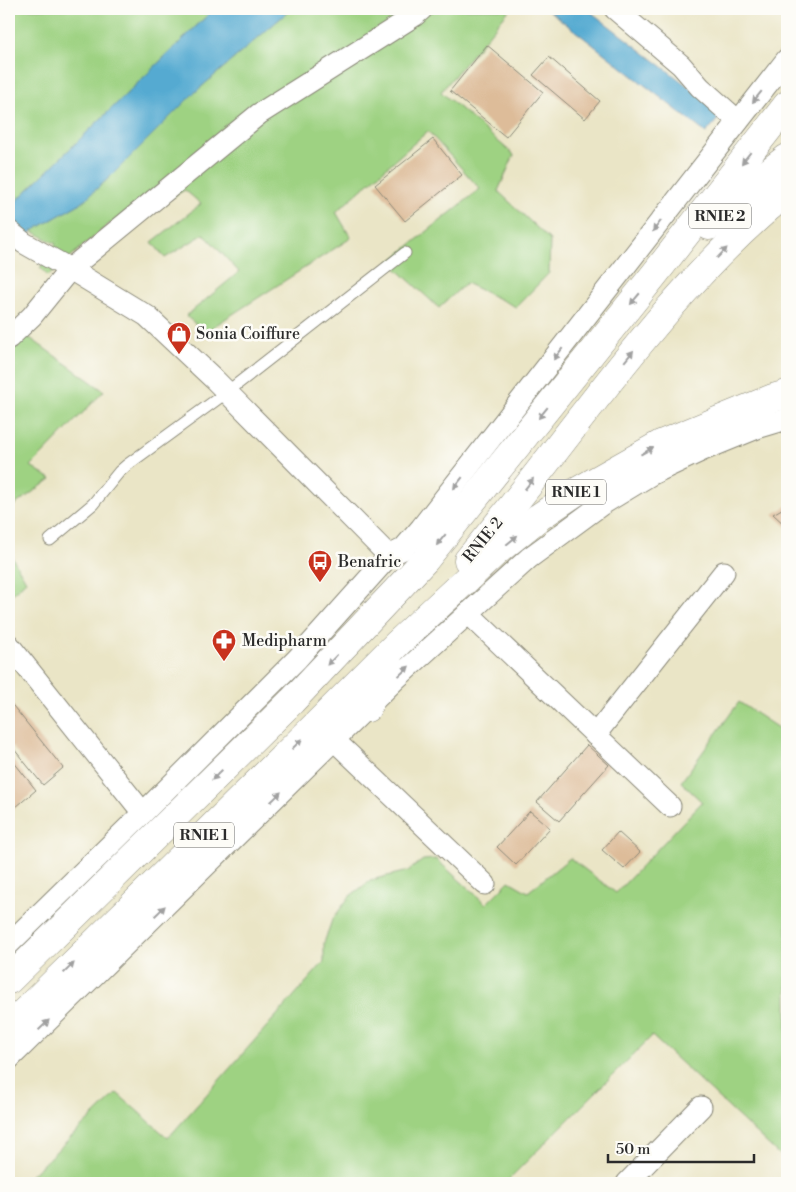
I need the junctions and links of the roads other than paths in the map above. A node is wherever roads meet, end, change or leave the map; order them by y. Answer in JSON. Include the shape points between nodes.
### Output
{"nodes":[{"id":1,"x":422,"y":9,"type":"edge"},
{"id":2,"x":615,"y":9,"type":"edge"},
{"id":3,"x":787,"y":59,"type":"edge"},
{"id":4,"x":787,"y":106,"type":"edge"},
{"id":5,"x":738,"y":121,"type":"junction"},
{"id":6,"x":787,"y":158,"type":"edge"},
{"id":7,"x":787,"y":192,"type":"edge"},
{"id":8,"x":16,"y":237,"type":"edge"},
{"id":9,"x":405,"y":253,"type":"dead end"},
{"id":10,"x":70,"y":268,"type":"junction"},
{"id":11,"x":654,"y":275,"type":"junction"},
{"id":12,"x":9,"y":338,"type":"edge"},
{"id":13,"x":227,"y":392,"type":"junction"},
{"id":14,"x":787,"y":394,"type":"edge"},
{"id":15,"x":787,"y":419,"type":"edge"},
{"id":16,"x":50,"y":540,"type":"dead end"},
{"id":17,"x":389,"y":556,"type":"junction"},
{"id":18,"x":724,"y":572,"type":"dead end"},
{"id":19,"x":468,"y":613,"type":"junction"},
{"id":20,"x":398,"y":643,"type":"junction"},
{"id":21,"x":9,"y":645,"type":"edge"},
{"id":22,"x":366,"y":708,"type":"junction"},
{"id":23,"x":595,"y":735,"type":"junction"},
{"id":24,"x":334,"y":740,"type":"junction"},
{"id":25,"x":670,"y":806,"type":"dead end"},
{"id":26,"x":143,"y":813,"type":"junction"},
{"id":27,"x":485,"y":884,"type":"dead end"},
{"id":28,"x":9,"y":944,"type":"edge"},
{"id":29,"x":9,"y":980,"type":"edge"},
{"id":30,"x":9,"y":1027,"type":"edge"},
{"id":31,"x":9,"y":1059,"type":"edge"},
{"id":32,"x":701,"y":1107,"type":"dead end"},
{"id":33,"x":627,"y":1183,"type":"edge"}],
"edges":[{"from":1,"to":10,"type":"street","via":[[259,114]]},
{"from":2,"to":5,"type":"street","via":[[681,65]]},
{"from":3,"to":5,"type":"street","one_way":true},
{"from":4,"to":11,"type":"highway","number":"RNIE 1","one_way":true},
{"from":5,"to":17,"type":"street","one_way":true,"via":[[442,504],[403,549]]},
{"from":6,"to":11,"type":"highway","name":"RNIE 2","number":"RNIE 2"},
{"from":20,"to":7,"type":"highway","name":"RNIE 2","number":"RNIE 2","one_way":true,"via":[[478,548],[637,346],[742,232]]},
{"from":8,"to":10,"type":"street"},
{"from":9,"to":13,"type":"lane"},
{"from":10,"to":12,"type":"street","via":[[32,316]]},
{"from":10,"to":13,"type":"street","via":[[147,316]]},
{"from":11,"to":29,"type":"highway","number":"RNIE 1","one_way":true,"via":[[413,573],[292,700]]},
{"from":13,"to":16,"type":"lane","via":[[127,465],[92,504]]},
{"from":13,"to":17,"type":"street"},
{"from":20,"to":14,"type":"highway","number":"RNIE 1","one_way":true,"via":[[539,516],[576,492],[661,444]]},
{"from":15,"to":19,"type":"street","via":[[703,450],[652,474],[601,505],[529,558]]},
{"from":17,"to":26,"type":"street","via":[[297,659]]},
{"from":18,"to":23,"type":"street"},
{"from":22,"to":19,"type":"street","one_way":true},
{"from":19,"to":23,"type":"street"},
{"from":20,"to":22,"type":"highway"},
{"from":30,"to":20,"type":"highway","number":"RNIE 1","one_way":true},
{"from":21,"to":26,"type":"street"},
{"from":22,"to":24,"type":"street"},
{"from":23,"to":25,"type":"street"},
{"from":24,"to":27,"type":"street"},
{"from":31,"to":24,"type":"street","one_way":true},
{"from":26,"to":28,"type":"street"},
{"from":32,"to":33,"type":"street"}]}
